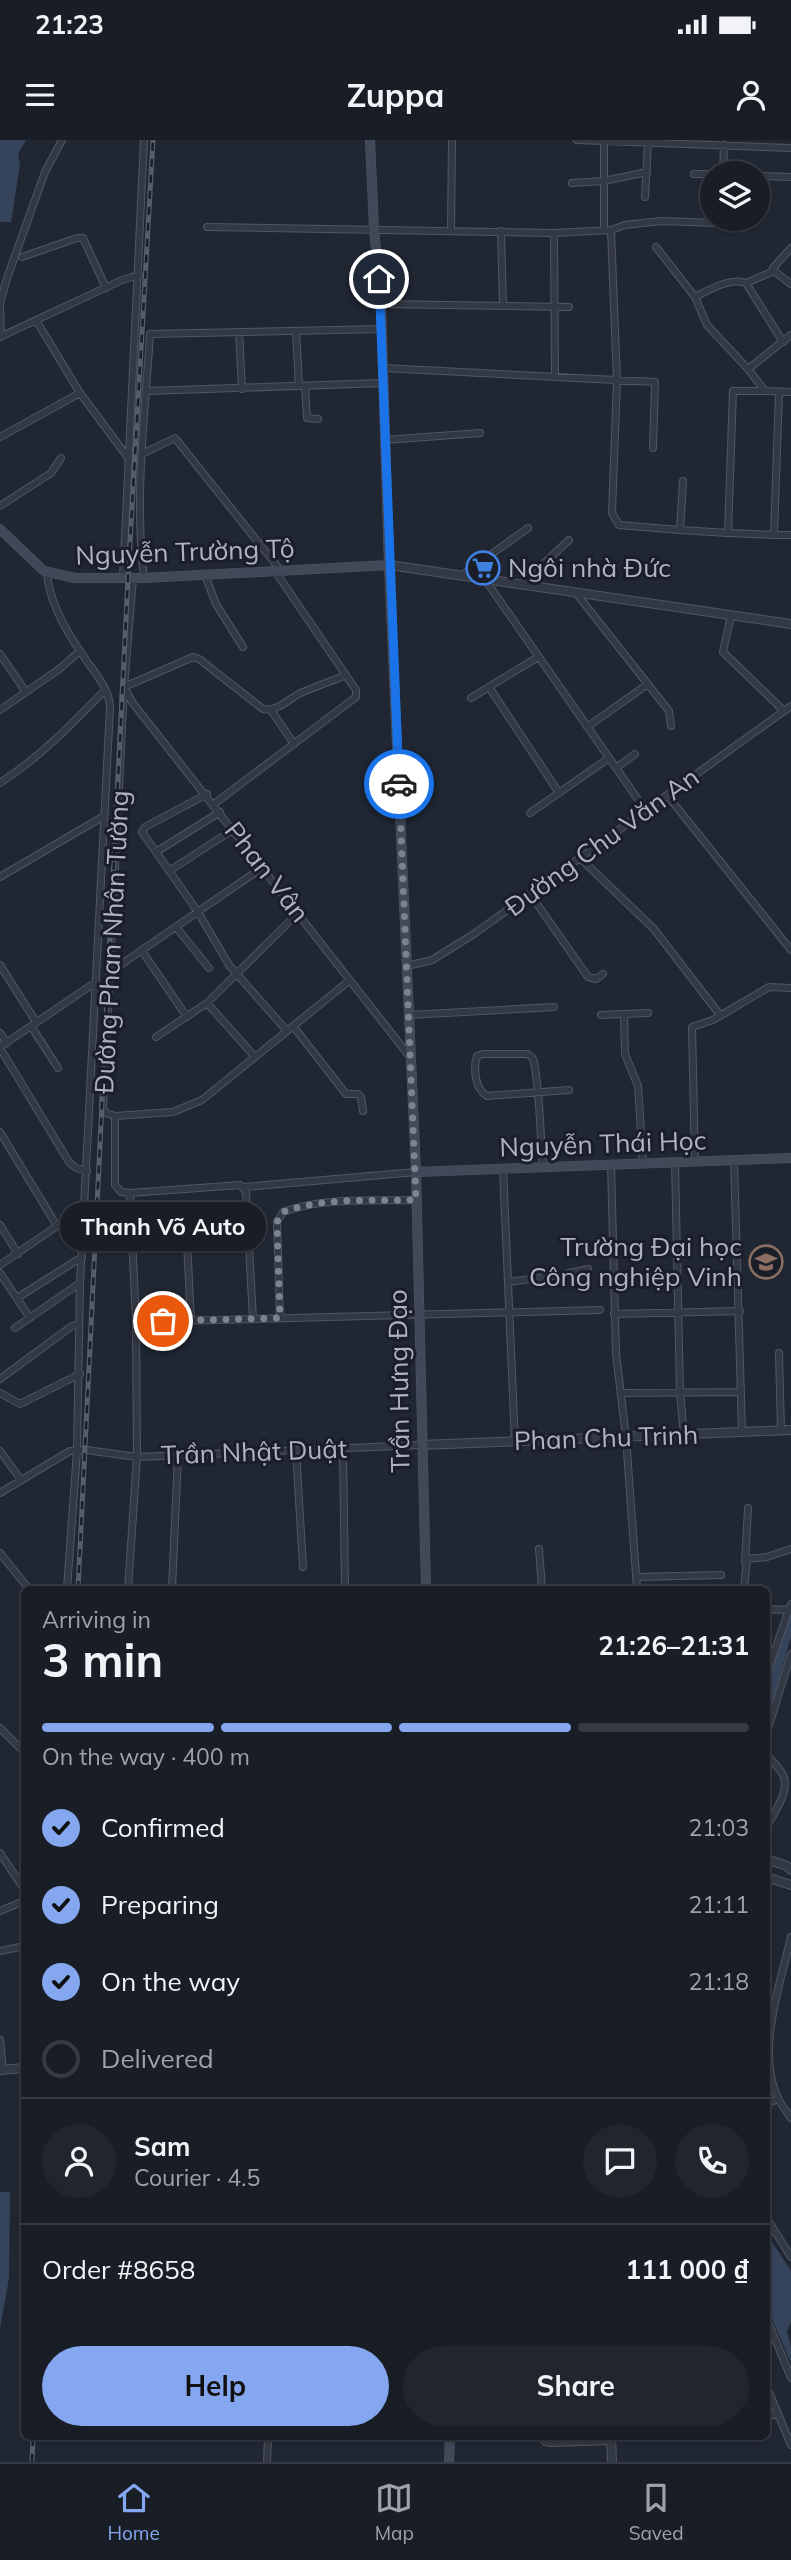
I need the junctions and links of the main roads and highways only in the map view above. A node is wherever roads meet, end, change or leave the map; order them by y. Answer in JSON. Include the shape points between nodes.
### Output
{"nodes":[{"id":1,"x":370,"y":140,"type":"edge"},
{"id":2,"x":0,"y":530,"type":"edge"},
{"id":3,"x":389,"y":565,"type":"junction"},
{"id":4,"x":791,"y":1158,"type":"edge"},
{"id":5,"x":416,"y":1172,"type":"junction"},
{"id":6,"x":426,"y":1586,"type":"edge"},
{"id":7,"x":450,"y":2440,"type":"edge"},
{"id":8,"x":449,"y":2462,"type":"edge"}],
"edges":[{"from":1,"to":3,"type":"main road","name":"Trần Hưng Đạo","via":[[381,304]]},
{"from":2,"to":3,"type":"main road","name":"Nguyễn Trường Tộ","via":[[47,573],[75,578]]},
{"from":3,"to":5,"type":"main road","name":"Trần Hưng Đạo"},
{"from":4,"to":5,"type":"main road","name":"Nguyễn Thái Học"},
{"from":5,"to":6,"type":"main road","name":"Trần Hưng Đạo"},
{"from":7,"to":8,"type":"main road"}]}
